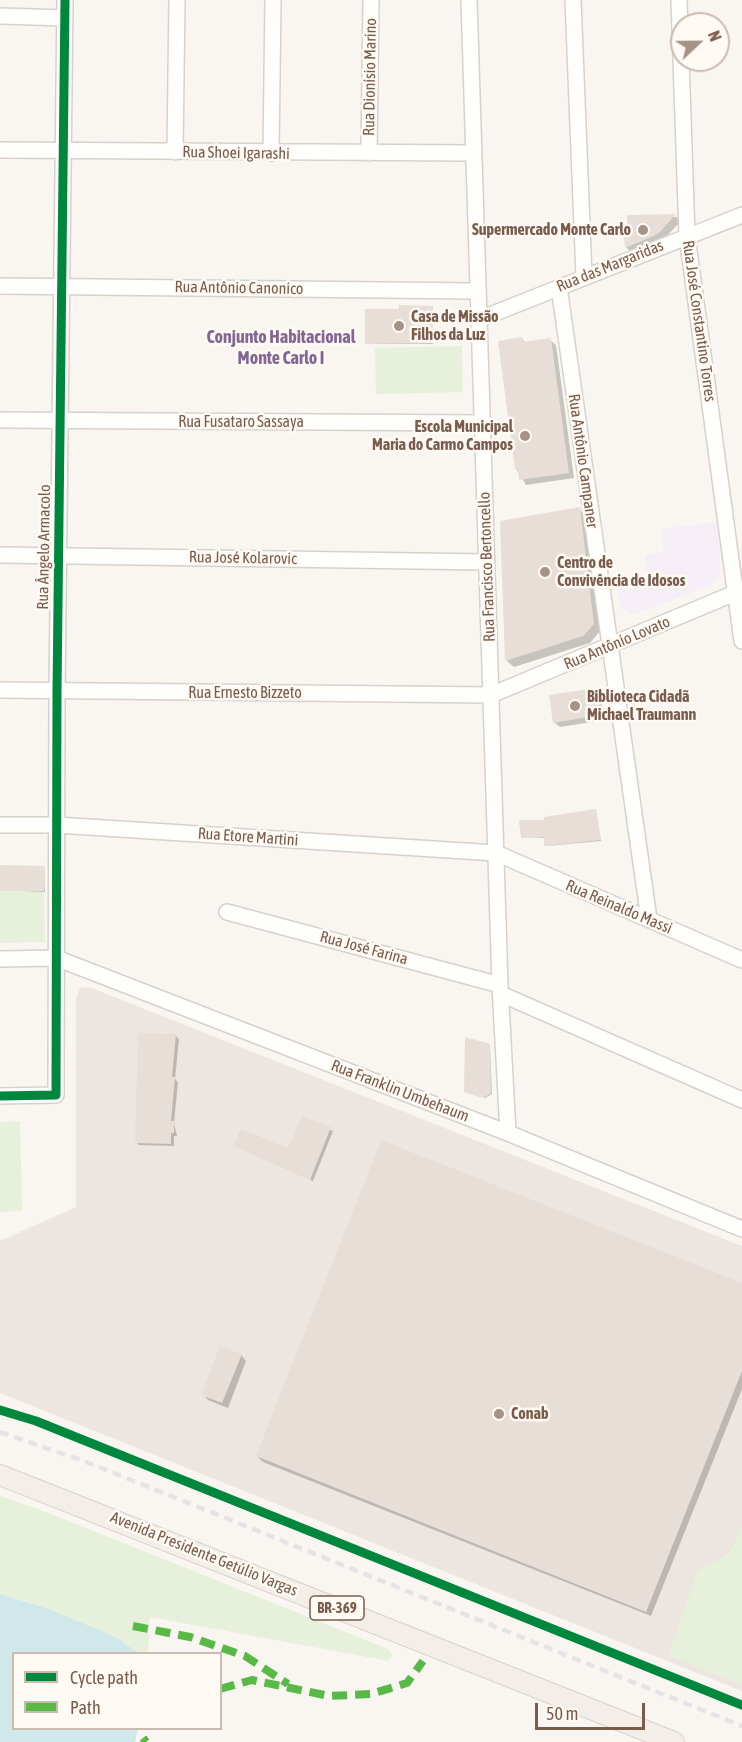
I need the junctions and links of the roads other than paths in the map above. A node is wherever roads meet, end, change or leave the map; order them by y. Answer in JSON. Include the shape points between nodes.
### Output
{"nodes":[{"id":1,"x":65,"y":0,"type":"edge"},
{"id":2,"x":177,"y":0,"type":"edge"},
{"id":3,"x":273,"y":0,"type":"edge"},
{"id":4,"x":371,"y":0,"type":"edge"},
{"id":5,"x":469,"y":0,"type":"edge"},
{"id":6,"x":573,"y":0,"type":"edge"},
{"id":7,"x":679,"y":0,"type":"edge"},
{"id":8,"x":0,"y":16,"type":"edge"},
{"id":9,"x":65,"y":18,"type":"junction"},
{"id":10,"x":0,"y":150,"type":"edge"},
{"id":11,"x":65,"y":151,"type":"junction"},
{"id":12,"x":175,"y":152,"type":"junction"},
{"id":13,"x":271,"y":153,"type":"junction"},
{"id":14,"x":369,"y":153,"type":"junction"},
{"id":15,"x":473,"y":153,"type":"junction"},
{"id":16,"x":742,"y":215,"type":"edge"},
{"id":17,"x":687,"y":236,"type":"junction"},
{"id":18,"x":584,"y":276,"type":"junction"},
{"id":19,"x":0,"y":286,"type":"edge"},
{"id":20,"x":63,"y":286,"type":"junction"},
{"id":21,"x":559,"y":287,"type":"junction"},
{"id":22,"x":478,"y":291,"type":"junction"},
{"id":23,"x":480,"y":319,"type":"junction"},
{"id":24,"x":0,"y":420,"type":"edge"},
{"id":25,"x":61,"y":421,"type":"junction"},
{"id":26,"x":482,"y":423,"type":"junction"},
{"id":27,"x":0,"y":555,"type":"edge"},
{"id":28,"x":60,"y":555,"type":"junction"},
{"id":29,"x":487,"y":562,"type":"junction"},
{"id":30,"x":739,"y":592,"type":"edge"},
{"id":31,"x":742,"y":641,"type":"edge"},
{"id":32,"x":609,"y":646,"type":"junction"},
{"id":33,"x":0,"y":690,"type":"edge"},
{"id":34,"x":57,"y":691,"type":"junction"},
{"id":35,"x":491,"y":695,"type":"junction"},
{"id":36,"x":0,"y":825,"type":"edge"},
{"id":37,"x":57,"y":825,"type":"junction"},
{"id":38,"x":496,"y":853,"type":"junction"},
{"id":39,"x":227,"y":912,"type":"dead end"},
{"id":40,"x":649,"y":920,"type":"junction"},
{"id":41,"x":56,"y":958,"type":"junction"},
{"id":42,"x":0,"y":959,"type":"edge"},
{"id":43,"x":742,"y":960,"type":"edge"},
{"id":44,"x":500,"y":989,"type":"junction"},
{"id":45,"x":0,"y":1096,"type":"edge"},
{"id":46,"x":742,"y":1100,"type":"edge"},
{"id":47,"x":508,"y":1133,"type":"junction"},
{"id":48,"x":742,"y":1228,"type":"edge"},
{"id":49,"x":0,"y":1475,"type":"edge"},
{"id":50,"x":674,"y":1742,"type":"edge"}],
"edges":[{"from":1,"to":9,"type":"street","name":"Rua Ângelo Armacolo"},
{"from":2,"to":12,"type":"street"},
{"from":3,"to":13,"type":"street"},
{"from":4,"to":14,"type":"street","name":"Rua Dionísio Marino"},
{"from":5,"to":15,"type":"street","name":"Rua Francisco Bertoncello"},
{"from":6,"to":18,"type":"street"},
{"from":7,"to":17,"type":"street","name":"Rua José Constantino Torres"},
{"from":8,"to":9,"type":"street"},
{"from":9,"to":11,"type":"street","name":"Rua Ângelo Armacolo"},
{"from":10,"to":11,"type":"street","name":"Rua Shoei Igarashi"},
{"from":11,"to":12,"type":"street","name":"Rua Shoei Igarashi"},
{"from":11,"to":20,"type":"street","name":"Rua Ângelo Armacolo"},
{"from":12,"to":13,"type":"street","name":"Rua Shoei Igarashi"},
{"from":13,"to":14,"type":"street","name":"Rua Shoei Igarashi"},
{"from":14,"to":15,"type":"street","name":"Rua Shoei Igarashi"},
{"from":15,"to":22,"type":"street","name":"Rua Francisco Bertoncello"},
{"from":16,"to":17,"type":"street","name":"Rua das Margaridas"},
{"from":17,"to":18,"type":"street","name":"Rua das Margaridas"},
{"from":17,"to":30,"type":"street","name":"Rua José Constantino Torres"},
{"from":18,"to":21,"type":"street","name":"Rua das Margaridas"},
{"from":19,"to":20,"type":"street","name":"Rua Antônio Canonico"},
{"from":20,"to":22,"type":"street","name":"Rua Antônio Canonico"},
{"from":20,"to":25,"type":"street","name":"Rua Ângelo Armacolo"},
{"from":21,"to":23,"type":"street","name":"Rua das Margaridas"},
{"from":21,"to":32,"type":"street","name":"Rua Antônio Campaner"},
{"from":22,"to":23,"type":"street","name":"Rua Francisco Bertoncello"},
{"from":23,"to":26,"type":"street","name":"Rua Francisco Bertoncello"},
{"from":24,"to":25,"type":"street","name":"Rua Fusataro Sassaya"},
{"from":25,"to":26,"type":"street","name":"Rua Fusataro Sassaya"},
{"from":25,"to":28,"type":"street","name":"Rua Ângelo Armacolo"},
{"from":26,"to":29,"type":"street","name":"Rua Francisco Bertoncello"},
{"from":27,"to":28,"type":"street","name":"Rua José Kolarovic"},
{"from":28,"to":29,"type":"street","name":"Rua José Kolarovic"},
{"from":28,"to":34,"type":"street","name":"Rua Ângelo Armacolo"},
{"from":29,"to":35,"type":"street","name":"Rua Francisco Bertoncello"},
{"from":30,"to":31,"type":"street","name":"Rua José Constantino Torres"},
{"from":30,"to":32,"type":"street","name":"Rua Antônio Lovato"},
{"from":32,"to":35,"type":"street","name":"Rua Antônio Lovato"},
{"from":32,"to":40,"type":"street","name":"Rua Antônio Campaner"},
{"from":33,"to":34,"type":"street","name":"Rua Ernesto Bizzeto"},
{"from":34,"to":35,"type":"street","name":"Rua Ernesto Bizzeto"},
{"from":34,"to":37,"type":"street","name":"Rua Ângelo Armacolo"},
{"from":35,"to":38,"type":"street","name":"Rua Francisco Bertoncello"},
{"from":36,"to":37,"type":"street","name":"Rua Etore Martini"},
{"from":37,"to":38,"type":"street","name":"Rua Etore Martini"},
{"from":37,"to":41,"type":"street","name":"Rua Ângelo Armacolo"},
{"from":38,"to":40,"type":"street","name":"Rua Reinaldo Massi"},
{"from":38,"to":44,"type":"street","name":"Rua Francisco Bertoncello"},
{"from":39,"to":44,"type":"street","name":"Rua José Farina"},
{"from":40,"to":43,"type":"street","name":"Rua Reinaldo Massi"},
{"from":41,"to":42,"type":"street"},
{"from":41,"to":45,"type":"street","name":"Rua Ângelo Armacolo","via":[[56,1095]]},
{"from":41,"to":47,"type":"street","name":"Rua Franklin Umbehaum"},
{"from":44,"to":46,"type":"street","name":"Rua José Farina"},
{"from":44,"to":47,"type":"street","name":"Rua Francisco Bertoncello"},
{"from":47,"to":48,"type":"street","name":"Rua Franklin Umbehaum"},
{"from":49,"to":50,"type":"main road","name":"Avenida Presidente Getúlio Vargas","number":"BR-369"}]}
